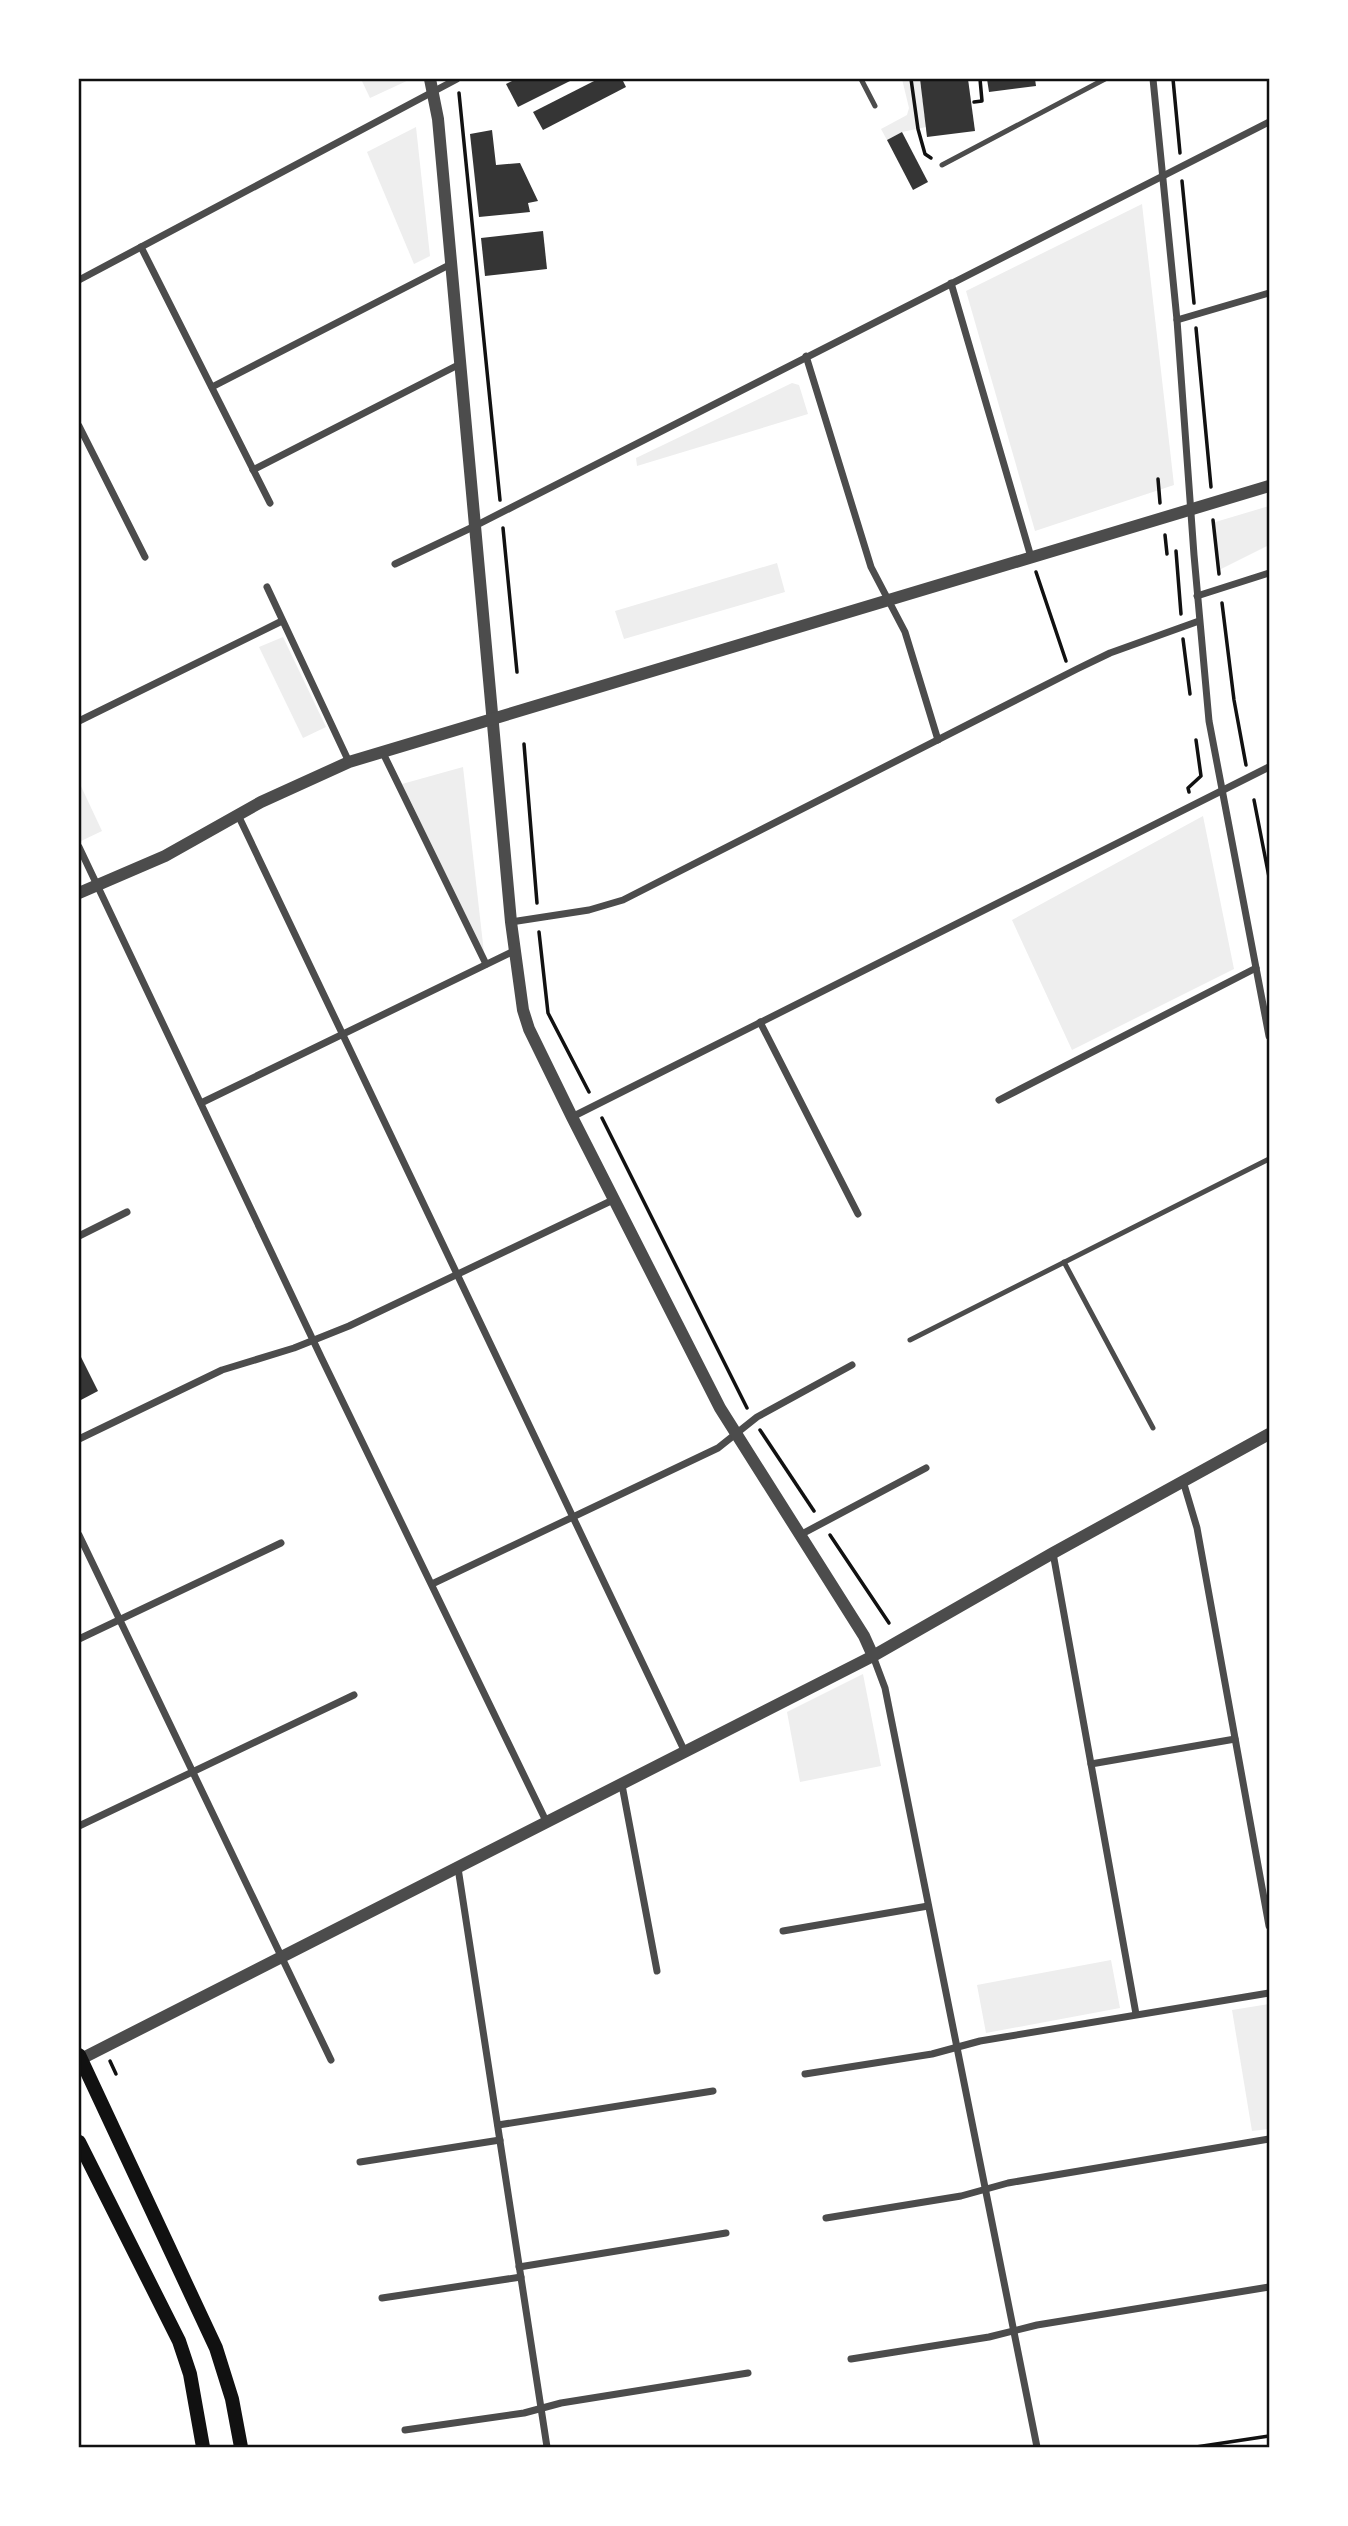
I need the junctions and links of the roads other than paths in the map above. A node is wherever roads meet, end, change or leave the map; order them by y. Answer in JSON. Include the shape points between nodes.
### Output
{"nodes":[{"id":1,"x":457,"y":79,"type":"edge"},
{"id":2,"x":861,"y":79,"type":"edge"},
{"id":3,"x":1105,"y":79,"type":"edge"},
{"id":4,"x":1153,"y":79,"type":"edge"},
{"id":5,"x":432,"y":85,"type":"edge"},
{"id":6,"x":875,"y":106,"type":"dead end"},
{"id":7,"x":1269,"y":122,"type":"edge"},
{"id":8,"x":942,"y":165,"type":"road end"},
{"id":9,"x":1163,"y":175,"type":"junction"},
{"id":10,"x":141,"y":247,"type":"junction"},
{"id":11,"x":451,"y":264,"type":"junction"},
{"id":12,"x":79,"y":280,"type":"edge"},
{"id":13,"x":951,"y":283,"type":"junction"},
{"id":14,"x":1269,"y":293,"type":"edge"},
{"id":15,"x":1177,"y":320,"type":"junction"},
{"id":16,"x":806,"y":356,"type":"junction"},
{"id":17,"x":460,"y":364,"type":"junction"},
{"id":18,"x":212,"y":387,"type":"junction"},
{"id":19,"x":79,"y":426,"type":"edge"},
{"id":20,"x":253,"y":470,"type":"junction"},
{"id":21,"x":1269,"y":486,"type":"edge"},
{"id":22,"x":270,"y":503,"type":"dead end"},
{"id":23,"x":1191,"y":509,"type":"junction"},
{"id":24,"x":475,"y":526,"type":"junction"},
{"id":25,"x":145,"y":557,"type":"dead end"},
{"id":26,"x":1031,"y":557,"type":"junction"},
{"id":27,"x":395,"y":564,"type":"dead end"},
{"id":28,"x":1269,"y":573,"type":"edge"},
{"id":29,"x":267,"y":587,"type":"dead end"},
{"id":30,"x":1197,"y":596,"type":"junction"},
{"id":31,"x":889,"y":600,"type":"junction"},
{"id":32,"x":282,"y":621,"type":"junction"},
{"id":33,"x":1199,"y":621,"type":"junction"},
{"id":34,"x":493,"y":718,"type":"junction"},
{"id":35,"x":79,"y":721,"type":"edge"},
{"id":36,"x":938,"y":740,"type":"junction"},
{"id":37,"x":382,"y":751,"type":"junction"},
{"id":38,"x":349,"y":762,"type":"junction"},
{"id":39,"x":1269,"y":767,"type":"edge"},
{"id":40,"x":1221,"y":791,"type":"junction"},
{"id":41,"x":238,"y":815,"type":"junction"},
{"id":42,"x":79,"y":847,"type":"edge"},
{"id":43,"x":79,"y":883,"type":"edge"},
{"id":44,"x":96,"y":885,"type":"junction"},
{"id":45,"x":79,"y":893,"type":"edge"},
{"id":46,"x":511,"y":922,"type":"junction"},
{"id":47,"x":514,"y":951,"type":"junction"},
{"id":48,"x":486,"y":964,"type":"junction"},
{"id":49,"x":1256,"y":968,"type":"junction"},
{"id":50,"x":760,"y":1022,"type":"junction"},
{"id":51,"x":342,"y":1034,"type":"junction"},
{"id":52,"x":1269,"y":1036,"type":"edge"},
{"id":53,"x":999,"y":1100,"type":"dead end"},
{"id":54,"x":201,"y":1102,"type":"junction"},
{"id":55,"x":572,"y":1117,"type":"junction"},
{"id":56,"x":1269,"y":1159,"type":"edge"},
{"id":57,"x":613,"y":1200,"type":"junction"},
{"id":58,"x":127,"y":1212,"type":"dead end"},
{"id":59,"x":858,"y":1214,"type":"dead end"},
{"id":60,"x":79,"y":1236,"type":"edge"},
{"id":61,"x":1064,"y":1262,"type":"junction"},
{"id":62,"x":457,"y":1274,"type":"junction"},
{"id":63,"x":314,"y":1340,"type":"junction"},
{"id":64,"x":910,"y":1340,"type":"dead end"},
{"id":65,"x":852,"y":1365,"type":"dead end"},
{"id":66,"x":1153,"y":1428,"type":"dead end"},
{"id":67,"x":735,"y":1433,"type":"junction"},
{"id":68,"x":1269,"y":1434,"type":"edge"},
{"id":69,"x":79,"y":1439,"type":"edge"},
{"id":70,"x":926,"y":1468,"type":"dead end"},
{"id":71,"x":1183,"y":1481,"type":"junction"},
{"id":72,"x":573,"y":1518,"type":"junction"},
{"id":73,"x":79,"y":1535,"type":"edge"},
{"id":74,"x":800,"y":1535,"type":"junction"},
{"id":75,"x":281,"y":1543,"type":"dead end"},
{"id":76,"x":1053,"y":1553,"type":"junction"},
{"id":77,"x":432,"y":1584,"type":"junction"},
{"id":78,"x":120,"y":1619,"type":"junction"},
{"id":79,"x":79,"y":1639,"type":"edge"},
{"id":80,"x":873,"y":1656,"type":"junction"},
{"id":81,"x":354,"y":1695,"type":"dead end"},
{"id":82,"x":1235,"y":1739,"type":"junction"},
{"id":83,"x":685,"y":1752,"type":"junction"},
{"id":84,"x":1091,"y":1764,"type":"junction"},
{"id":85,"x":193,"y":1772,"type":"junction"},
{"id":86,"x":622,"y":1785,"type":"junction"},
{"id":87,"x":547,"y":1823,"type":"junction"},
{"id":88,"x":79,"y":1826,"type":"edge"},
{"id":89,"x":458,"y":1868,"type":"junction"},
{"id":90,"x":928,"y":1906,"type":"junction"},
{"id":91,"x":1269,"y":1926,"type":"edge"},
{"id":92,"x":783,"y":1931,"type":"dead end"},
{"id":93,"x":282,"y":1955,"type":"junction"},
{"id":94,"x":657,"y":1972,"type":"dead end"},
{"id":95,"x":1269,"y":1993,"type":"edge"},
{"id":96,"x":1136,"y":2014,"type":"junction"},
{"id":97,"x":956,"y":2047,"type":"junction"},
{"id":98,"x":79,"y":2058,"type":"edge"},
{"id":99,"x":331,"y":2060,"type":"dead end"},
{"id":100,"x":805,"y":2074,"type":"dead end"},
{"id":101,"x":713,"y":2091,"type":"dead end"},
{"id":102,"x":498,"y":2125,"type":"junction"},
{"id":103,"x":1269,"y":2139,"type":"edge"},
{"id":104,"x":500,"y":2140,"type":"junction"},
{"id":105,"x":79,"y":2142,"type":"edge"},
{"id":106,"x":359,"y":2162,"type":"dead end"},
{"id":107,"x":985,"y":2189,"type":"junction"},
{"id":108,"x":826,"y":2218,"type":"dead end"},
{"id":109,"x":726,"y":2234,"type":"dead end"},
{"id":110,"x":520,"y":2267,"type":"junction"},
{"id":111,"x":521,"y":2277,"type":"junction"},
{"id":112,"x":1269,"y":2287,"type":"edge"},
{"id":113,"x":382,"y":2298,"type":"dead end"},
{"id":114,"x":1014,"y":2331,"type":"junction"},
{"id":115,"x":851,"y":2359,"type":"dead end"},
{"id":116,"x":748,"y":2373,"type":"dead end"},
{"id":117,"x":541,"y":2408,"type":"junction"},
{"id":118,"x":405,"y":2430,"type":"dead end"},
{"id":119,"x":203,"y":2447,"type":"edge"},
{"id":120,"x":241,"y":2447,"type":"edge"},
{"id":121,"x":547,"y":2447,"type":"edge"},
{"id":122,"x":1037,"y":2447,"type":"edge"}],
"edges":[{"from":1,"to":5,"type":"street"},
{"from":2,"to":6,"type":"lane"},
{"from":3,"to":8,"type":"lane"},
{"from":4,"to":9,"type":"street"},
{"from":5,"to":10,"type":"street"},
{"from":5,"to":11,"type":"street"},
{"from":7,"to":9,"type":"street"},
{"from":9,"to":13,"type":"street"},
{"from":9,"to":15,"type":"street"},
{"from":10,"to":12,"type":"street"},
{"from":10,"to":18,"type":"street"},
{"from":11,"to":17,"type":"street"},
{"from":11,"to":18,"type":"street"},
{"from":13,"to":16,"type":"street"},
{"from":13,"to":26,"type":"street"},
{"from":14,"to":15,"type":"street"},
{"from":15,"to":23,"type":"street"},
{"from":16,"to":24,"type":"street"},
{"from":16,"to":31,"type":"street","via":[[872,567]]},
{"from":17,"to":20,"type":"street"},
{"from":17,"to":24,"type":"street"},
{"from":18,"to":20,"type":"street"},
{"from":19,"to":25,"type":"street"},
{"from":20,"to":22,"type":"street"},
{"from":21,"to":23,"type":"street"},
{"from":23,"to":26,"type":"street"},
{"from":23,"to":30,"type":"street"},
{"from":24,"to":27,"type":"street"},
{"from":24,"to":34,"type":"street"},
{"from":26,"to":31,"type":"street"},
{"from":28,"to":30,"type":"street"},
{"from":29,"to":32,"type":"street"},
{"from":30,"to":33,"type":"street"},
{"from":31,"to":34,"type":"street"},
{"from":31,"to":36,"type":"street","via":[[905,632]]},
{"from":32,"to":35,"type":"street"},
{"from":32,"to":38,"type":"street"},
{"from":33,"to":36,"type":"street","via":[[1110,653]]},
{"from":33,"to":40,"type":"street"},
{"from":34,"to":37,"type":"street"},
{"from":34,"to":46,"type":"street"},
{"from":36,"to":46,"type":"street","via":[[623,900]]},
{"from":37,"to":38,"type":"street"},
{"from":37,"to":48,"type":"street"},
{"from":38,"to":41,"type":"street"},
{"from":39,"to":40,"type":"street"},
{"from":40,"to":49,"type":"street"},
{"from":40,"to":50,"type":"street"},
{"from":41,"to":44,"type":"street","via":[[165,856]]},
{"from":41,"to":51,"type":"street"},
{"from":42,"to":44,"type":"street"},
{"from":43,"to":44,"type":"street"},
{"from":44,"to":45,"type":"street"},
{"from":44,"to":54,"type":"street"},
{"from":46,"to":47,"type":"street"},
{"from":47,"to":48,"type":"street"},
{"from":47,"to":55,"type":"street","via":[[529,1029]]},
{"from":48,"to":51,"type":"street"},
{"from":49,"to":52,"type":"street"},
{"from":49,"to":53,"type":"street"},
{"from":50,"to":55,"type":"street"},
{"from":50,"to":59,"type":"street"},
{"from":51,"to":54,"type":"street"},
{"from":51,"to":62,"type":"street"},
{"from":54,"to":63,"type":"street"},
{"from":55,"to":57,"type":"street"},
{"from":56,"to":61,"type":"lane"},
{"from":57,"to":62,"type":"street"},
{"from":57,"to":67,"type":"street"},
{"from":58,"to":60,"type":"street"},
{"from":61,"to":64,"type":"lane"},
{"from":61,"to":66,"type":"lane"},
{"from":62,"to":63,"type":"street"},
{"from":62,"to":72,"type":"street"},
{"from":63,"to":69,"type":"street","via":[[222,1370]]},
{"from":63,"to":77,"type":"street"},
{"from":65,"to":67,"type":"street"},
{"from":67,"to":72,"type":"street","via":[[718,1448]]},
{"from":67,"to":74,"type":"street"},
{"from":68,"to":71,"type":"street"},
{"from":70,"to":74,"type":"street"},
{"from":71,"to":76,"type":"street"},
{"from":71,"to":82,"type":"street"},
{"from":72,"to":77,"type":"street"},
{"from":72,"to":83,"type":"street"},
{"from":73,"to":78,"type":"street"},
{"from":74,"to":80,"type":"street"},
{"from":75,"to":78,"type":"street"},
{"from":76,"to":80,"type":"street"},
{"from":76,"to":84,"type":"street"},
{"from":77,"to":87,"type":"street"},
{"from":78,"to":79,"type":"street"},
{"from":78,"to":85,"type":"street"},
{"from":80,"to":83,"type":"street"},
{"from":80,"to":90,"type":"street","via":[[885,1688]]},
{"from":81,"to":85,"type":"street"},
{"from":82,"to":84,"type":"street"},
{"from":82,"to":91,"type":"street"},
{"from":83,"to":86,"type":"street"},
{"from":84,"to":96,"type":"street"},
{"from":85,"to":88,"type":"street"},
{"from":85,"to":93,"type":"street"},
{"from":86,"to":87,"type":"street"},
{"from":86,"to":94,"type":"street"},
{"from":87,"to":89,"type":"street"},
{"from":89,"to":93,"type":"street"},
{"from":89,"to":102,"type":"street"},
{"from":90,"to":92,"type":"street"},
{"from":90,"to":97,"type":"street"},
{"from":93,"to":98,"type":"street"},
{"from":93,"to":99,"type":"street"},
{"from":95,"to":96,"type":"street"},
{"from":96,"to":97,"type":"street"},
{"from":97,"to":100,"type":"street"},
{"from":97,"to":107,"type":"street"},
{"from":98,"to":120,"type":"main road","via":[[216,2348]]},
{"from":101,"to":102,"type":"street"},
{"from":102,"to":104,"type":"street"},
{"from":103,"to":107,"type":"street"},
{"from":104,"to":106,"type":"street"},
{"from":104,"to":110,"type":"street"},
{"from":105,"to":119,"type":"main road","via":[[179,2341],[194,2390]]},
{"from":107,"to":108,"type":"street"},
{"from":107,"to":114,"type":"street"},
{"from":109,"to":110,"type":"street"},
{"from":110,"to":111,"type":"street"},
{"from":111,"to":113,"type":"street"},
{"from":111,"to":117,"type":"street"},
{"from":112,"to":114,"type":"street"},
{"from":114,"to":115,"type":"street"},
{"from":114,"to":122,"type":"street"},
{"from":116,"to":117,"type":"street"},
{"from":117,"to":118,"type":"street"},
{"from":117,"to":121,"type":"street"}]}
